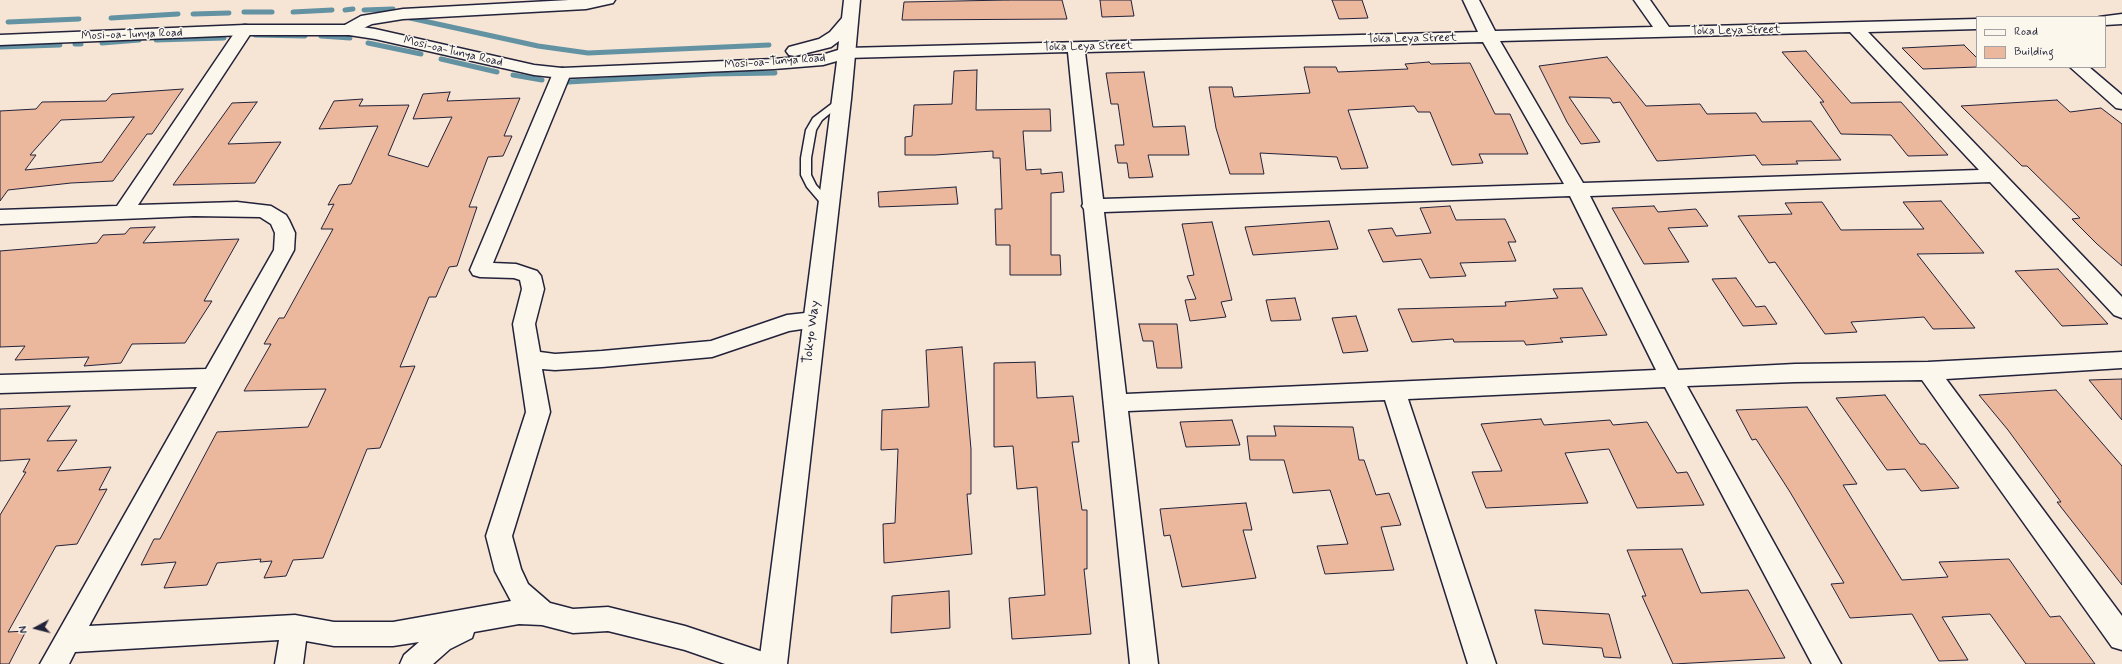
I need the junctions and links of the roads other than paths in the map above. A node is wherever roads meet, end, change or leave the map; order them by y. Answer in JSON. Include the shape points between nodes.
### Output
{"nodes":[{"id":1,"x":608,"y":0,"type":"edge"},
{"id":2,"x":852,"y":0,"type":"edge"},
{"id":3,"x":1471,"y":0,"type":"edge"},
{"id":4,"x":1642,"y":0,"type":"edge"},
{"id":5,"x":2122,"y":19,"type":"edge"},
{"id":6,"x":367,"y":20,"type":"junction"},
{"id":7,"x":849,"y":20,"type":"junction"},
{"id":8,"x":2106,"y":20,"type":"edge"},
{"id":9,"x":1976,"y":24,"type":"edge"},
{"id":10,"x":1855,"y":28,"type":"junction"},
{"id":11,"x":0,"y":29,"type":"edge"},
{"id":12,"x":245,"y":30,"type":"junction"},
{"id":13,"x":349,"y":30,"type":"junction"},
{"id":14,"x":1665,"y":33,"type":"junction"},
{"id":15,"x":1489,"y":37,"type":"junction"},
{"id":16,"x":0,"y":40,"type":"edge"},
{"id":17,"x":1076,"y":47,"type":"junction"},
{"id":18,"x":795,"y":52,"type":"junction"},
{"id":19,"x":846,"y":53,"type":"junction"},
{"id":20,"x":774,"y":64,"type":"junction"},
{"id":21,"x":2080,"y":68,"type":"edge"},
{"id":22,"x":562,"y":73,"type":"junction"},
{"id":23,"x":843,"y":93,"type":"junction"},
{"id":24,"x":2122,"y":104,"type":"edge"},
{"id":25,"x":1994,"y":176,"type":"junction"},
{"id":26,"x":1577,"y":190,"type":"junction"},
{"id":27,"x":828,"y":204,"type":"junction"},
{"id":28,"x":1092,"y":206,"type":"junction"},
{"id":29,"x":122,"y":213,"type":"junction"},
{"id":30,"x":0,"y":217,"type":"edge"},
{"id":31,"x":2122,"y":310,"type":"edge"},
{"id":32,"x":814,"y":320,"type":"junction"},
{"id":33,"x":530,"y":360,"type":"junction"},
{"id":34,"x":2122,"y":360,"type":"edge"},
{"id":35,"x":1928,"y":371,"type":"junction"},
{"id":36,"x":211,"y":378,"type":"junction"},
{"id":37,"x":1671,"y":378,"type":"junction"},
{"id":38,"x":0,"y":384,"type":"edge"},
{"id":39,"x":1394,"y":391,"type":"junction"},
{"id":40,"x":1115,"y":403,"type":"junction"},
{"id":41,"x":542,"y":613,"type":"junction"},
{"id":42,"x":480,"y":620,"type":"junction"},
{"id":43,"x":295,"y":627,"type":"junction"},
{"id":44,"x":2122,"y":638,"type":"edge"},
{"id":45,"x":68,"y":640,"type":"junction"},
{"id":46,"x":54,"y":664,"type":"edge"},
{"id":47,"x":288,"y":664,"type":"edge"},
{"id":48,"x":414,"y":664,"type":"edge"},
{"id":49,"x":762,"y":664,"type":"edge"},
{"id":50,"x":773,"y":664,"type":"edge"},
{"id":51,"x":1144,"y":664,"type":"edge"},
{"id":52,"x":1482,"y":664,"type":"edge"},
{"id":53,"x":1827,"y":664,"type":"edge"}],
"edges":[{"from":1,"to":6,"type":"street","via":[[586,4],[403,14]]},
{"from":2,"to":7,"type":"street","name":"Tokyo Way"},
{"from":3,"to":15,"type":"street"},
{"from":4,"to":14,"type":"street"},
{"from":5,"to":8,"type":"street"},
{"from":6,"to":11,"type":"street","name":"Mosi-oa-Tunya Road","via":[[261,18]]},
{"from":6,"to":13,"type":"street"},
{"from":6,"to":18,"type":"street","name":"Mosi-oa-Tunya Road","via":[[568,62]]},
{"from":7,"to":18,"type":"street","via":[[844,29],[830,40]]},
{"from":7,"to":19,"type":"street","name":"Tokyo Way"},
{"from":9,"to":10,"type":"street","name":"Toka Leya Street"},
{"from":10,"to":14,"type":"street","name":"Toka Leya Street"},
{"from":10,"to":25,"type":"street"},
{"from":12,"to":13,"type":"street","name":"Mosi-oa-Tunya Road"},
{"from":12,"to":16,"type":"street","name":"Mosi-oa-Tunya Road"},
{"from":12,"to":29,"type":"street"},
{"from":13,"to":22,"type":"street","name":"Mosi-oa-Tunya Road","via":[[534,70]]},
{"from":14,"to":15,"type":"street","name":"Toka Leya Street"},
{"from":15,"to":17,"type":"street","name":"Toka Leya Street"},
{"from":15,"to":26,"type":"street"},
{"from":17,"to":19,"type":"street","name":"Toka Leya Street"},
{"from":17,"to":28,"type":"street"},
{"from":18,"to":19,"type":"street","name":"Mosi-oa-Tunya Road","via":[[828,50]]},
{"from":19,"to":20,"type":"street","name":"Mosi-oa-Tunya Road","via":[[823,60]]},
{"from":19,"to":23,"type":"street","name":"Tokyo Way"},
{"from":20,"to":22,"type":"street","name":"Mosi-oa-Tunya Road"},
{"from":20,"to":23,"type":"street","via":[[797,64],[818,68],[834,75]]},
{"from":21,"to":24,"type":"street"},
{"from":22,"to":33,"type":"street","via":[[480,270],[516,271],[530,276],[533,289],[524,324]]},
{"from":23,"to":27,"type":"street","name":"Tokyo Way"},
{"from":23,"to":27,"type":"lane","via":[[818,118],[811,130],[806,158],[806,175],[812,188]]},
{"from":25,"to":26,"type":"street"},
{"from":25,"to":31,"type":"street"},
{"from":26,"to":28,"type":"street"},
{"from":26,"to":37,"type":"street"},
{"from":27,"to":32,"type":"street","name":"Tokyo Way"},
{"from":28,"to":40,"type":"street"},
{"from":29,"to":30,"type":"street"},
{"from":29,"to":36,"type":"street","via":[[237,209],[264,211],[279,220],[285,233],[284,250]]},
{"from":32,"to":33,"type":"street","via":[[786,323],[712,349],[555,362]]},
{"from":32,"to":50,"type":"street","name":"Tokyo Way"},
{"from":33,"to":41,"type":"street","via":[[538,412],[499,536],[508,571],[519,592]]},
{"from":34,"to":35,"type":"street"},
{"from":35,"to":37,"type":"street"},
{"from":35,"to":44,"type":"street"},
{"from":36,"to":38,"type":"street"},
{"from":36,"to":45,"type":"street"},
{"from":37,"to":39,"type":"street"},
{"from":37,"to":53,"type":"street"},
{"from":39,"to":40,"type":"street"},
{"from":39,"to":52,"type":"street"},
{"from":40,"to":51,"type":"street"},
{"from":41,"to":42,"type":"street","via":[[519,612]]},
{"from":41,"to":49,"type":"street","via":[[573,621],[608,619],[685,638]]},
{"from":42,"to":43,"type":"street","via":[[393,634],[334,634]]},
{"from":42,"to":48,"type":"street","via":[[440,640]]},
{"from":43,"to":45,"type":"street"},
{"from":43,"to":47,"type":"street"},
{"from":45,"to":46,"type":"street"}]}
